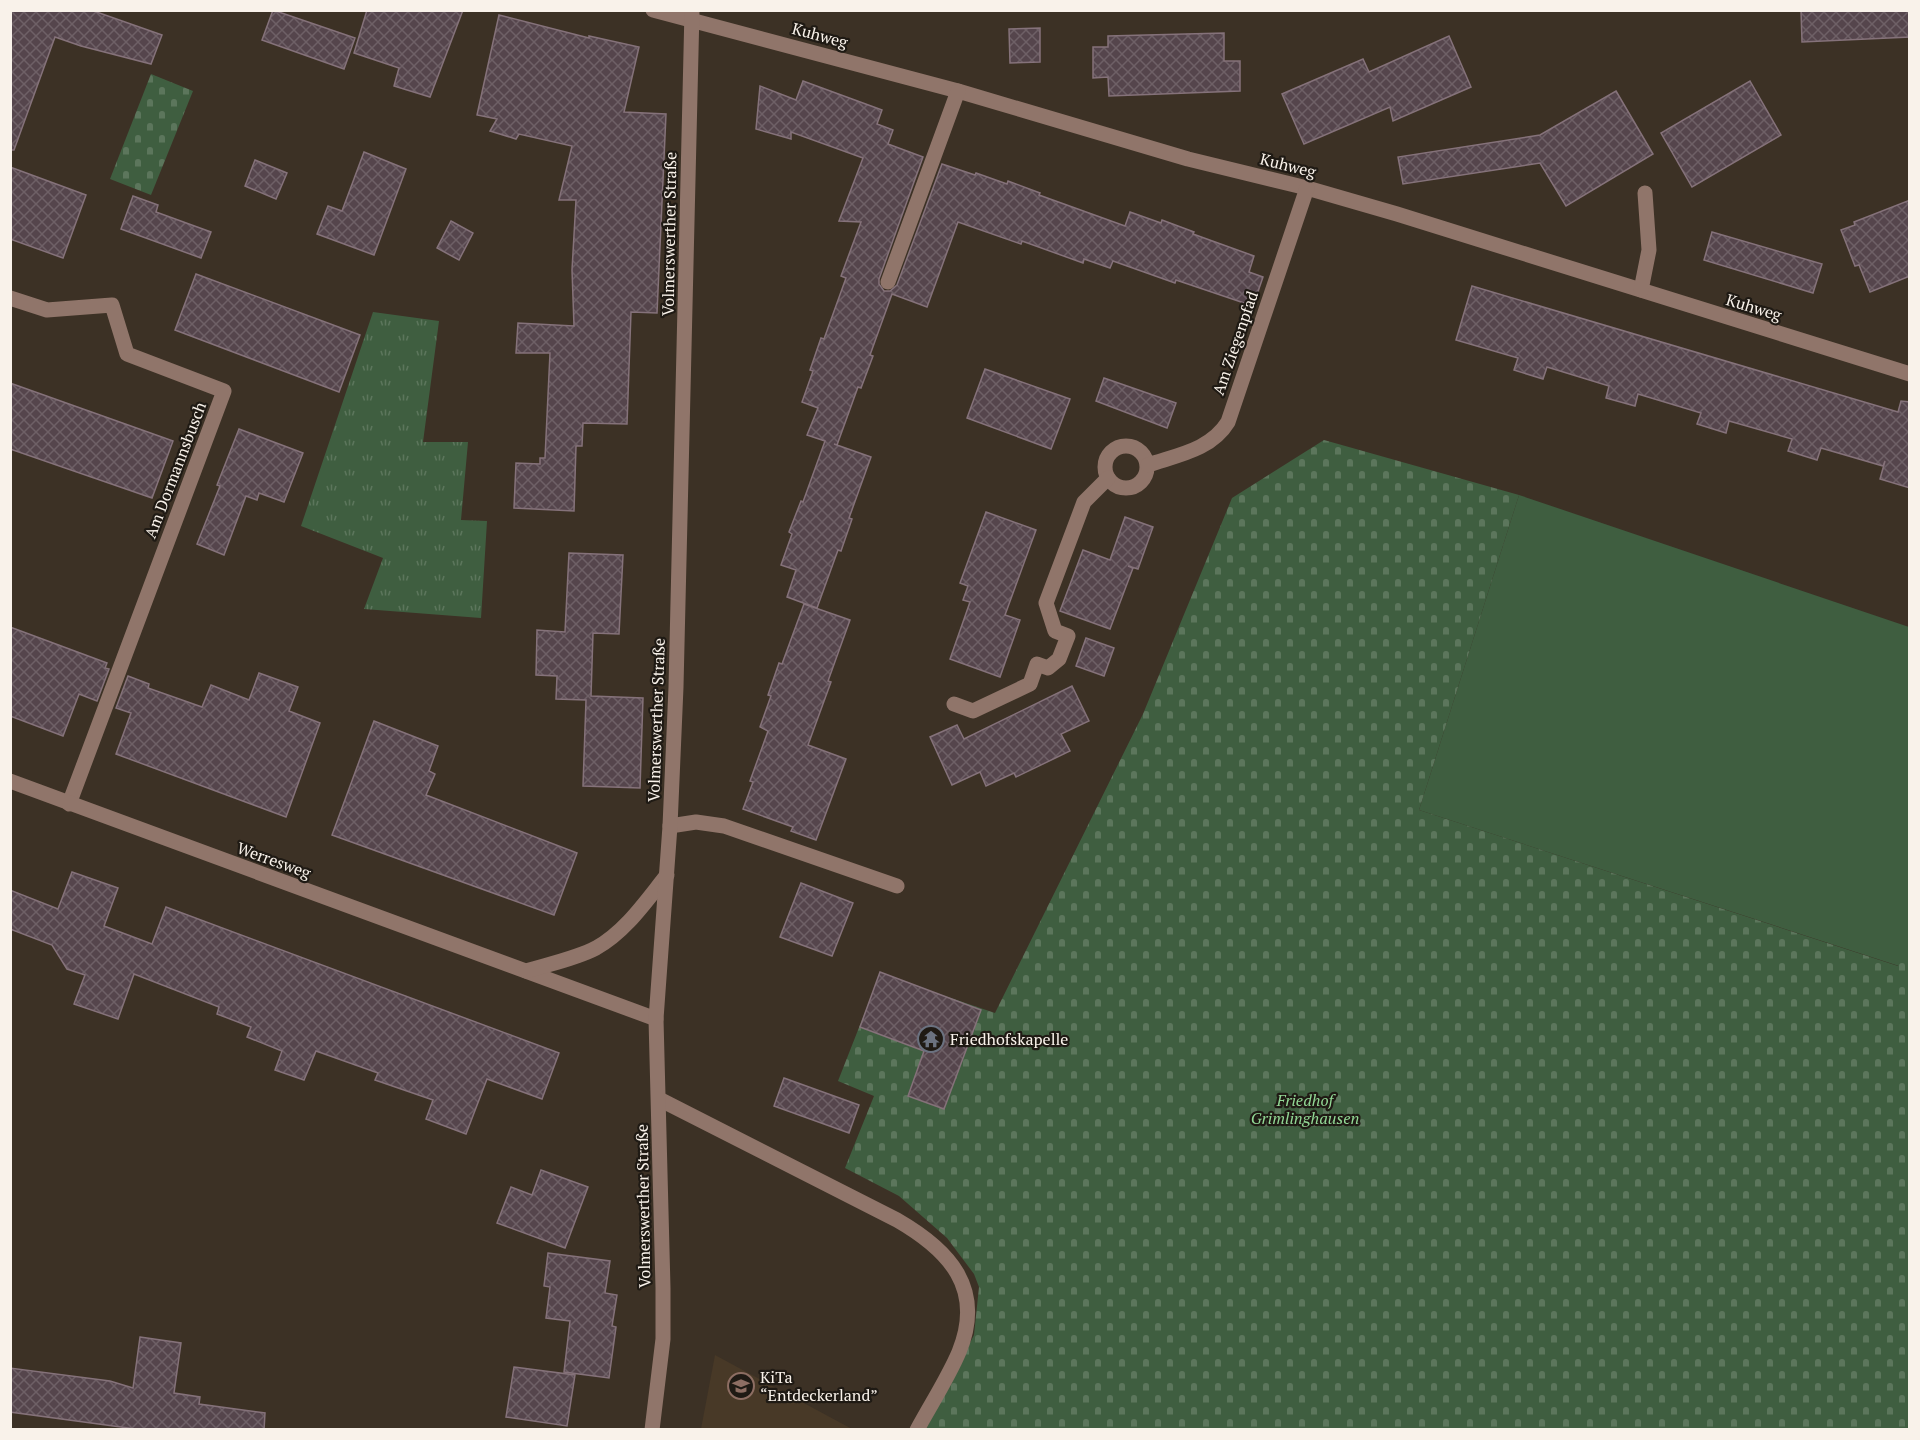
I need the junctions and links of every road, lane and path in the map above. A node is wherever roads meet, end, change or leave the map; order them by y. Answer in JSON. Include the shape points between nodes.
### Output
{"nodes":[{"id":1,"x":653,"y":10,"type":"edge"},
{"id":2,"x":692,"y":15,"type":"edge"},
{"id":3,"x":958,"y":91,"type":"junction"},
{"id":4,"x":1307,"y":188,"type":"junction"},
{"id":5,"x":1645,"y":193,"type":"dead end"},
{"id":6,"x":888,"y":282,"type":"dead end"},
{"id":7,"x":1641,"y":290,"type":"junction"},
{"id":8,"x":10,"y":298,"type":"edge"},
{"id":9,"x":1910,"y":374,"type":"edge"},
{"id":10,"x":1148,"y":465,"type":"junction"},
{"id":11,"x":1108,"y":478,"type":"junction"},
{"id":12,"x":954,"y":704,"type":"dead end"},
{"id":13,"x":10,"y":781,"type":"edge"},
{"id":14,"x":69,"y":804,"type":"junction"},
{"id":15,"x":670,"y":826,"type":"junction"},
{"id":16,"x":667,"y":875,"type":"junction"},
{"id":17,"x":897,"y":886,"type":"dead end"},
{"id":18,"x":526,"y":971,"type":"junction"},
{"id":19,"x":656,"y":1019,"type":"junction"},
{"id":20,"x":659,"y":1099,"type":"junction"},
{"id":21,"x":652,"y":1430,"type":"edge"},
{"id":22,"x":917,"y":1430,"type":"edge"}],
"edges":[{"from":1,"to":2,"type":"street","name":"Kuhweg"},
{"from":2,"to":3,"type":"street","name":"Kuhweg"},
{"from":2,"to":15,"type":"street","name":"Volmerswerther Straße"},
{"from":3,"to":4,"type":"street","name":"Kuhweg","via":[[1188,159]]},
{"from":3,"to":6,"type":"street"},
{"from":4,"to":7,"type":"street","name":"Kuhweg"},
{"from":4,"to":10,"type":"street","name":"Am Ziegenpfad","via":[[1228,422],[1205,446]]},
{"from":5,"to":7,"type":"street","via":[[1649,250]]},
{"from":7,"to":9,"type":"street","name":"Kuhweg"},
{"from":8,"to":14,"type":"street","name":"Am Dormannsbusch","via":[[47,310],[112,305],[127,354],[224,391]]},
{"from":10,"to":11,"type":"street","via":[[1146,476],[1128,489]]},
{"from":10,"to":11,"type":"street","via":[[1138,449],[1119,447],[1106,460]]},
{"from":11,"to":12,"type":"street","via":[[1084,502],[1046,603],[1055,632],[1068,636],[1059,659],[1048,668],[1037,664],[1030,684],[973,711]]},
{"from":13,"to":14,"type":"street","name":"Werresweg"},
{"from":14,"to":18,"type":"street","name":"Werresweg"},
{"from":15,"to":16,"type":"street","name":"Volmerswerther Straße"},
{"from":15,"to":17,"type":"street","via":[[696,822],[724,826]]},
{"from":16,"to":18,"type":"street","via":[[615,936],[576,956]]},
{"from":16,"to":19,"type":"street","name":"Volmerswerther Straße"},
{"from":18,"to":19,"type":"street","name":"Werresweg"},
{"from":19,"to":20,"type":"street","name":"Volmerswerther Straße"},
{"from":20,"to":21,"type":"street","name":"Volmerswerther Straße","via":[[663,1319]]},
{"from":20,"to":22,"type":"street","via":[[897,1220],[933,1244],[946,1258],[966,1289],[966,1328],[959,1352]]}]}
